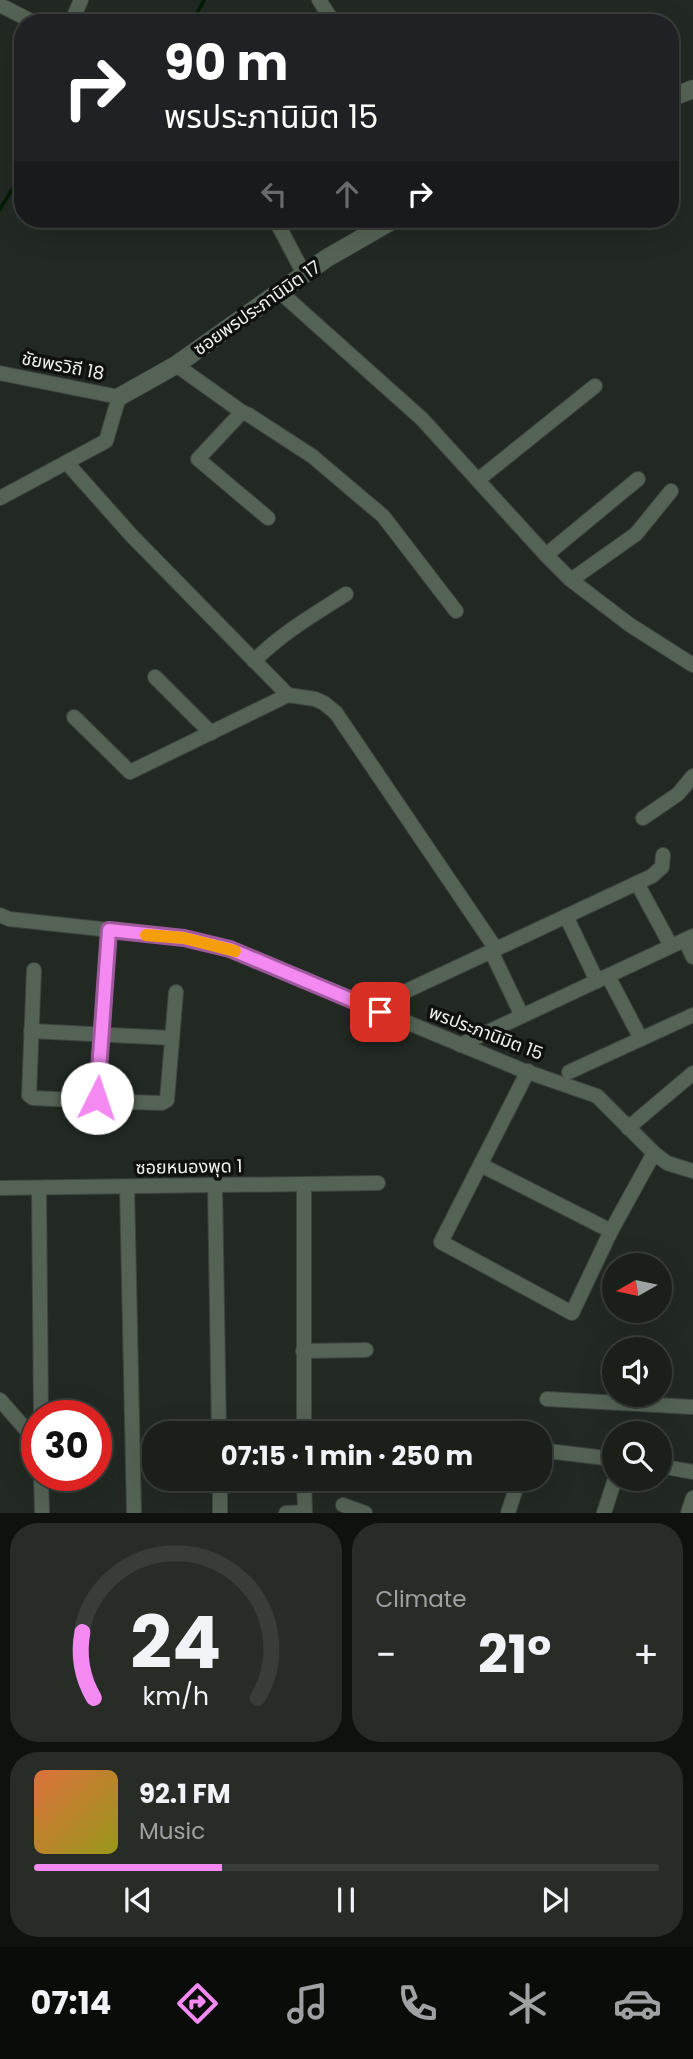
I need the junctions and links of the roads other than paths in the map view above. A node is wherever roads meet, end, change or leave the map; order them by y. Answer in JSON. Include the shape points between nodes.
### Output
{"nodes":[{"id":1,"x":0,"y":5,"type":"edge"},
{"id":2,"x":18,"y":14,"type":"edge"},
{"id":3,"x":280,"y":228,"type":"edge"},
{"id":4,"x":379,"y":228,"type":"edge"},
{"id":5,"x":304,"y":274,"type":"junction"},
{"id":6,"x":280,"y":292,"type":"junction"},
{"id":7,"x":176,"y":365,"type":"junction"},
{"id":8,"x":0,"y":373,"type":"edge"},
{"id":9,"x":595,"y":386,"type":"dead end"},
{"id":10,"x":119,"y":397,"type":"junction"},
{"id":11,"x":242,"y":412,"type":"junction"},
{"id":12,"x":67,"y":463,"type":"junction"},
{"id":13,"x":479,"y":479,"type":"junction"},
{"id":14,"x":638,"y":479,"type":"dead end"},
{"id":15,"x":671,"y":491,"type":"dead end"},
{"id":16,"x":0,"y":498,"type":"edge"},
{"id":17,"x":268,"y":518,"type":"dead end"},
{"id":18,"x":545,"y":555,"type":"junction"},
{"id":19,"x":571,"y":580,"type":"junction"},
{"id":20,"x":346,"y":594,"type":"dead end"},
{"id":21,"x":456,"y":611,"type":"dead end"},
{"id":22,"x":254,"y":661,"type":"junction"},
{"id":23,"x":693,"y":665,"type":"edge"},
{"id":24,"x":155,"y":677,"type":"dead end"},
{"id":25,"x":288,"y":695,"type":"junction"},
{"id":26,"x":74,"y":717,"type":"dead end"},
{"id":27,"x":211,"y":733,"type":"junction"},
{"id":28,"x":693,"y":776,"type":"edge"},
{"id":29,"x":643,"y":818,"type":"dead end"},
{"id":30,"x":663,"y":855,"type":"dead end"},
{"id":31,"x":637,"y":883,"type":"junction"},
{"id":32,"x":0,"y":915,"type":"edge"},
{"id":33,"x":566,"y":916,"type":"junction"},
{"id":34,"x":109,"y":930,"type":"junction"},
{"id":35,"x":689,"y":938,"type":"edge"},
{"id":36,"x":671,"y":946,"type":"junction"},
{"id":37,"x":493,"y":950,"type":"junction"},
{"id":38,"x":693,"y":957,"type":"edge"},
{"id":39,"x":34,"y":970,"type":"dead end"},
{"id":40,"x":602,"y":978,"type":"junction"},
{"id":41,"x":176,"y":992,"type":"dead end"},
{"id":42,"x":370,"y":1008,"type":"junction"},
{"id":43,"x":693,"y":1015,"type":"edge"},
{"id":44,"x":522,"y":1016,"type":"junction"},
{"id":45,"x":31,"y":1031,"type":"junction"},
{"id":46,"x":102,"y":1035,"type":"junction"},
{"id":47,"x":172,"y":1038,"type":"junction"},
{"id":48,"x":641,"y":1039,"type":"junction"},
{"id":49,"x":460,"y":1045,"type":"junction"},
{"id":50,"x":528,"y":1071,"type":"junction"},
{"id":51,"x":569,"y":1072,"type":"dead end"},
{"id":52,"x":693,"y":1073,"type":"edge"},
{"id":53,"x":94,"y":1101,"type":"junction"},
{"id":54,"x":628,"y":1128,"type":"junction"},
{"id":55,"x":654,"y":1153,"type":"junction"},
{"id":56,"x":693,"y":1157,"type":"edge"},
{"id":57,"x":481,"y":1165,"type":"junction"},
{"id":58,"x":687,"y":1170,"type":"edge"},
{"id":59,"x":378,"y":1183,"type":"dead end"},
{"id":60,"x":304,"y":1185,"type":"junction"},
{"id":61,"x":215,"y":1186,"type":"junction"},
{"id":62,"x":127,"y":1187,"type":"junction"},
{"id":63,"x":0,"y":1188,"type":"edge"},
{"id":64,"x":39,"y":1188,"type":"junction"},
{"id":65,"x":611,"y":1231,"type":"junction"},
{"id":66,"x":366,"y":1350,"type":"dead end"},
{"id":67,"x":303,"y":1351,"type":"junction"},
{"id":68,"x":547,"y":1399,"type":"dead end"},
{"id":69,"x":0,"y":1400,"type":"edge"},
{"id":70,"x":41,"y":1400,"type":"edge"},
{"id":71,"x":693,"y":1407,"type":"edge"},
{"id":72,"x":219,"y":1421,"type":"edge"},
{"id":73,"x":304,"y":1421,"type":"edge"},
{"id":74,"x":21,"y":1424,"type":"edge"},
{"id":75,"x":552,"y":1452,"type":"edge"},
{"id":76,"x":602,"y":1458,"type":"edge"},
{"id":77,"x":672,"y":1468,"type":"edge"},
{"id":78,"x":693,"y":1472,"type":"edge"},
{"id":79,"x":41,"y":1491,"type":"edge"},
{"id":80,"x":220,"y":1491,"type":"edge"},
{"id":81,"x":304,"y":1491,"type":"edge"},
{"id":82,"x":516,"y":1491,"type":"edge"},
{"id":83,"x":611,"y":1491,"type":"edge"},
{"id":84,"x":693,"y":1498,"type":"edge"},
{"id":85,"x":344,"y":1505,"type":"dead end"},
{"id":86,"x":42,"y":1513,"type":"edge"},
{"id":87,"x":134,"y":1513,"type":"edge"},
{"id":88,"x":220,"y":1513,"type":"edge"},
{"id":89,"x":286,"y":1513,"type":"edge"},
{"id":90,"x":365,"y":1513,"type":"edge"},
{"id":91,"x":508,"y":1513,"type":"edge"},
{"id":92,"x":604,"y":1513,"type":"edge"},
{"id":93,"x":688,"y":1513,"type":"edge"}],
"edges":[{"from":1,"to":2,"type":"street"},
{"from":3,"to":5,"type":"street"},
{"from":4,"to":5,"type":"street","name":"ซอยพรประภานิมิต 17"},
{"from":5,"to":6,"type":"street","name":"ซอยพรประภานิมิต 17"},
{"from":6,"to":7,"type":"street","name":"ซอยพรประภานิมิต 17"},
{"from":6,"to":13,"type":"street","via":[[422,419]]},
{"from":7,"to":10,"type":"street","name":"ซอยพรประภานิมิต 17"},
{"from":7,"to":11,"type":"street"},
{"from":8,"to":10,"type":"street","name":"ชัยพรวิถี 18"},
{"from":9,"to":13,"type":"street"},
{"from":10,"to":12,"type":"street","via":[[106,441]]},
{"from":11,"to":17,"type":"street","via":[[198,459]]},
{"from":11,"to":21,"type":"street","via":[[312,456],[383,516]]},
{"from":12,"to":16,"type":"street"},
{"from":12,"to":22,"type":"street"},
{"from":13,"to":18,"type":"street"},
{"from":14,"to":18,"type":"street"},
{"from":15,"to":19,"type":"street","via":[[636,534]]},
{"from":18,"to":19,"type":"street"},
{"from":19,"to":23,"type":"street"},
{"from":20,"to":22,"type":"street","via":[[298,622]]},
{"from":22,"to":25,"type":"street"},
{"from":24,"to":27,"type":"street"},
{"from":25,"to":27,"type":"street"},
{"from":25,"to":37,"type":"street","via":[[315,699],[336,713]]},
{"from":26,"to":27,"type":"street","via":[[130,772]]},
{"from":28,"to":29,"type":"street","via":[[678,794]]},
{"from":30,"to":31,"type":"street","via":[[660,869]]},
{"from":31,"to":33,"type":"street"},
{"from":31,"to":36,"type":"street"},
{"from":32,"to":34,"type":"street","name":"พรประภานิมิต 15"},
{"from":33,"to":37,"type":"street"},
{"from":33,"to":40,"type":"street"},
{"from":34,"to":42,"type":"street","name":"พรประภานิมิต 15","via":[[184,938],[230,949]]},
{"from":34,"to":46,"type":"street"},
{"from":35,"to":36,"type":"street"},
{"from":35,"to":38,"type":"street"},
{"from":36,"to":40,"type":"street"},
{"from":37,"to":42,"type":"street"},
{"from":37,"to":44,"type":"street"},
{"from":39,"to":45,"type":"street"},
{"from":40,"to":44,"type":"street"},
{"from":40,"to":48,"type":"street"},
{"from":41,"to":47,"type":"street"},
{"from":42,"to":49,"type":"street","name":"พรประภานิมิต 15"},
{"from":43,"to":48,"type":"street"},
{"from":44,"to":49,"type":"street"},
{"from":45,"to":46,"type":"street"},
{"from":45,"to":53,"type":"street","via":[[31,1097]]},
{"from":46,"to":47,"type":"street"},
{"from":46,"to":53,"type":"street"},
{"from":47,"to":53,"type":"street","via":[[164,1103]]},
{"from":48,"to":51,"type":"street"},
{"from":49,"to":50,"type":"street","name":"พรประภานิมิต 15"},
{"from":50,"to":54,"type":"street","name":"พรประภานิมิต 15","via":[[597,1096]]},
{"from":50,"to":57,"type":"street"},
{"from":52,"to":54,"type":"street"},
{"from":54,"to":55,"type":"street","name":"พรประภานิมิต 15"},
{"from":55,"to":58,"type":"street","name":"พรประภานิมิต 15"},
{"from":55,"to":65,"type":"street"},
{"from":56,"to":58,"type":"street"},
{"from":57,"to":65,"type":"street"},
{"from":57,"to":65,"type":"street","via":[[441,1242],[572,1313]]},
{"from":59,"to":60,"type":"street","name":"ซอยหนองพุด 1"},
{"from":60,"to":61,"type":"street","name":"ซอยหนองพุด 1"},
{"from":60,"to":67,"type":"street"},
{"from":61,"to":62,"type":"street","name":"ซอยหนองพุด 1"},
{"from":61,"to":72,"type":"street"},
{"from":62,"to":64,"type":"street","name":"ซอยหนองพุด 1"},
{"from":62,"to":87,"type":"street"},
{"from":63,"to":64,"type":"street","name":"ซอยหนองพุด 1"},
{"from":64,"to":70,"type":"street"},
{"from":66,"to":67,"type":"street"},
{"from":67,"to":73,"type":"street"},
{"from":68,"to":71,"type":"street"},
{"from":69,"to":74,"type":"street"},
{"from":75,"to":76,"type":"street"},
{"from":77,"to":78,"type":"street"},
{"from":79,"to":86,"type":"street"},
{"from":80,"to":88,"type":"street"},
{"from":81,"to":89,"type":"street","via":[[305,1512]]},
{"from":82,"to":91,"type":"street"},
{"from":83,"to":92,"type":"street"},
{"from":84,"to":93,"type":"street"},
{"from":85,"to":90,"type":"street"}]}
